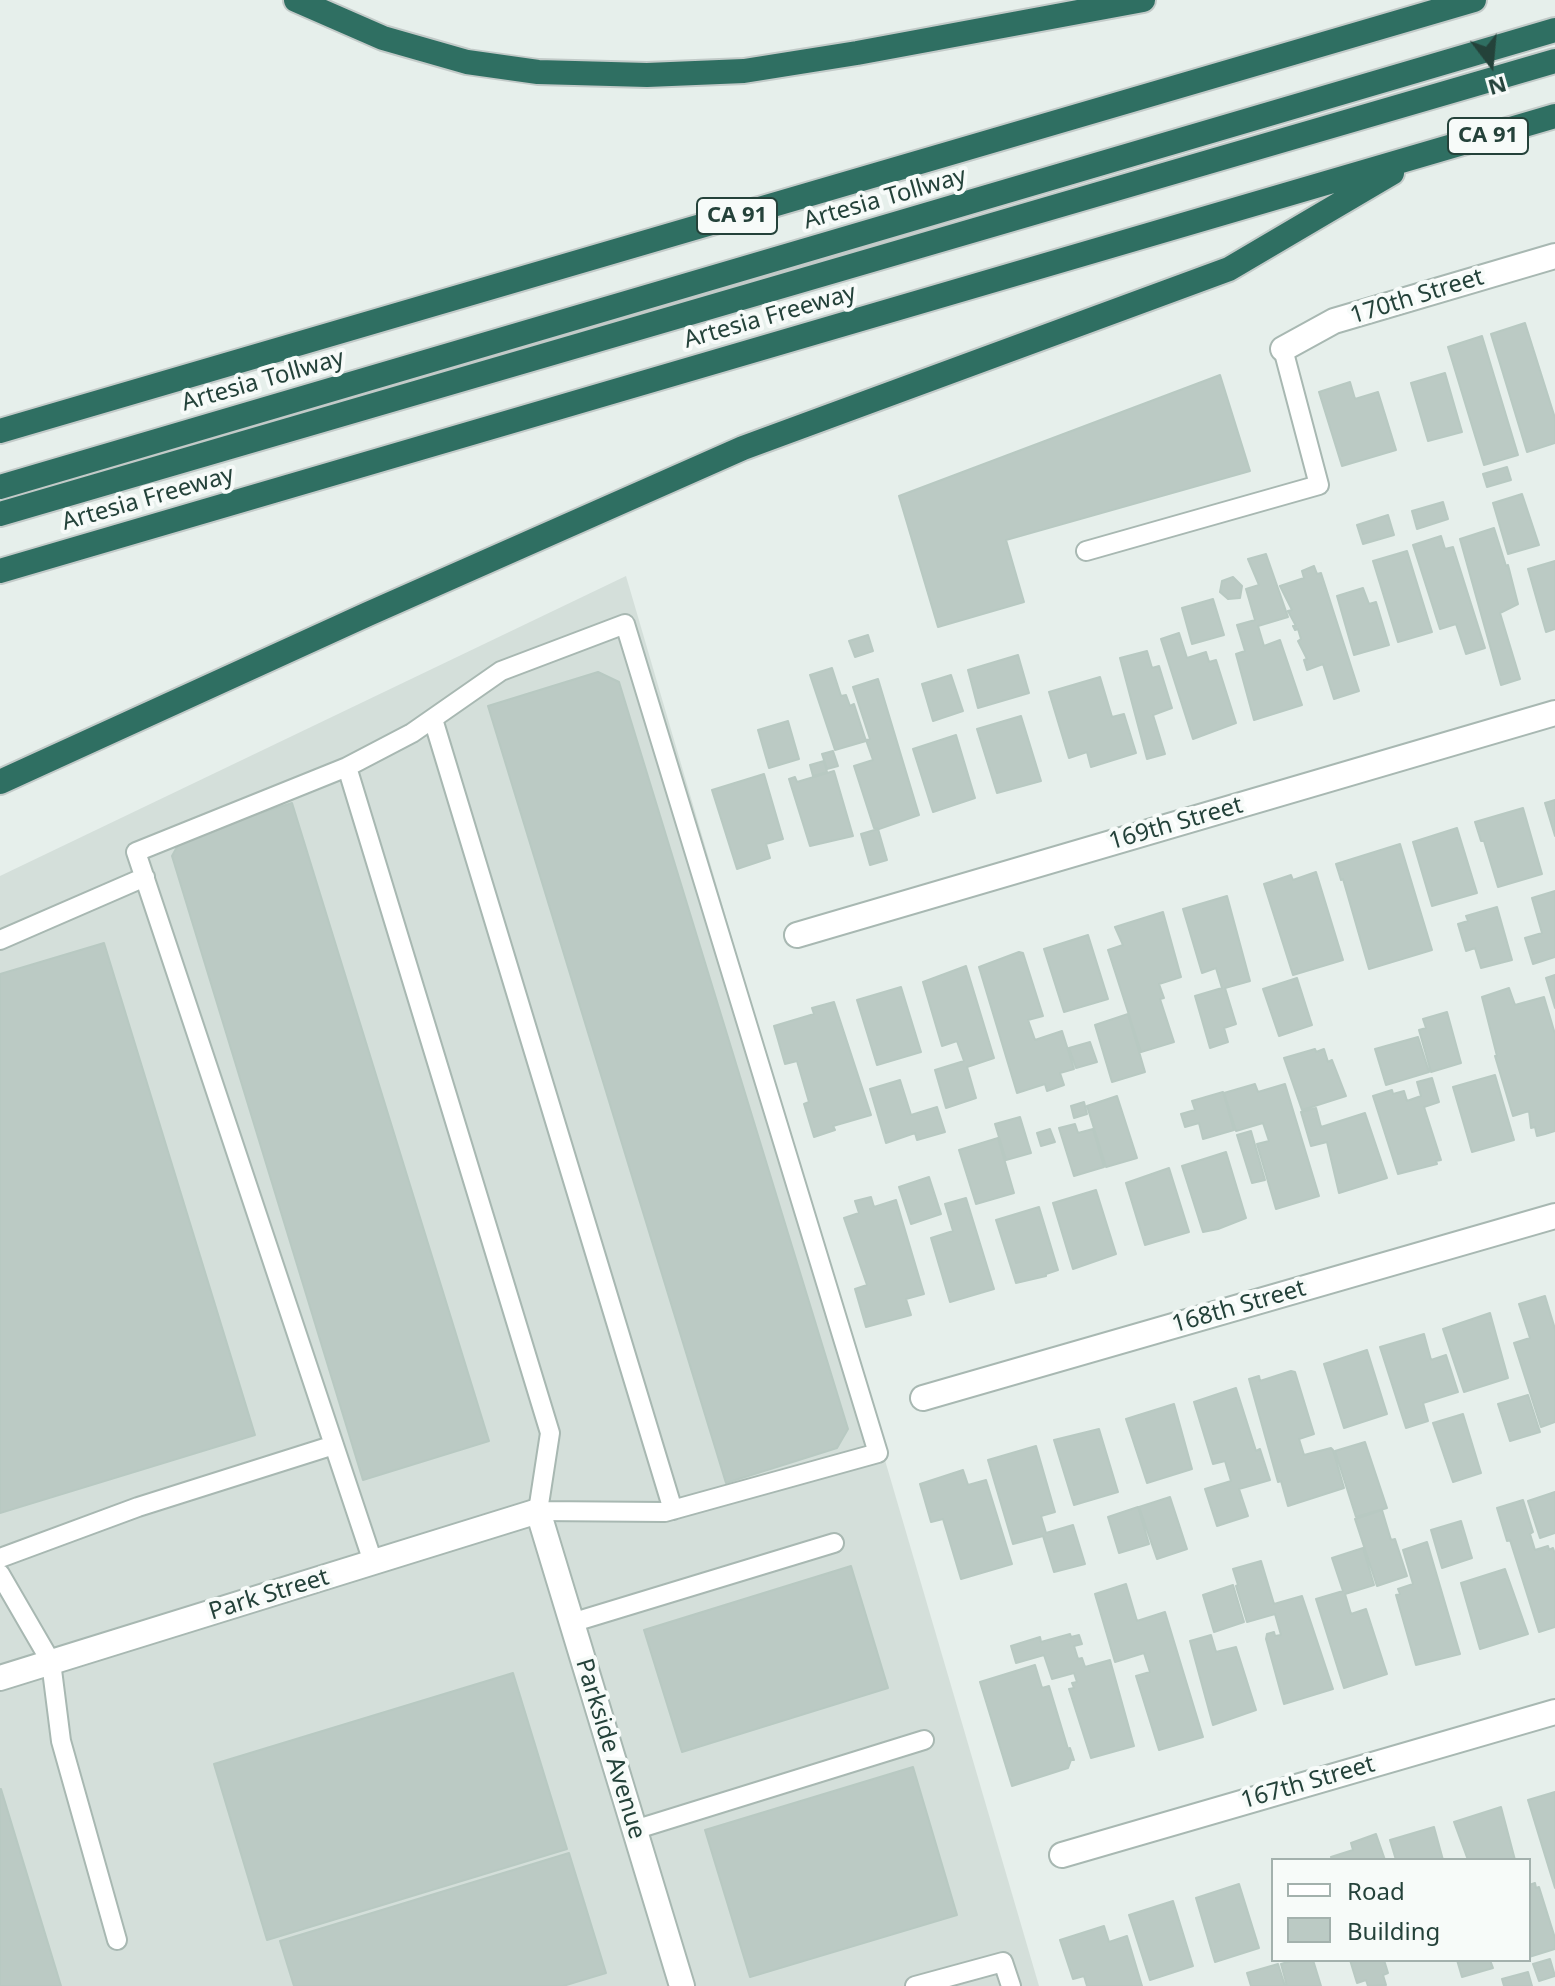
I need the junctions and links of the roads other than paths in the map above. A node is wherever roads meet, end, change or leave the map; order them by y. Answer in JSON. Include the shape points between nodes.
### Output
{"nodes":[{"id":1,"x":296,"y":0,"type":"edge"},
{"id":2,"x":1143,"y":0,"type":"edge"},
{"id":3,"x":1474,"y":0,"type":"edge"},
{"id":4,"x":1555,"y":30,"type":"edge"},
{"id":5,"x":1555,"y":61,"type":"edge"},
{"id":6,"x":1555,"y":116,"type":"edge"},
{"id":7,"x":1421,"y":155,"type":"junction"},
{"id":8,"x":1555,"y":256,"type":"edge"},
{"id":9,"x":1283,"y":349,"type":"joint"},
{"id":10,"x":0,"y":431,"type":"edge"},
{"id":11,"x":0,"y":487,"type":"edge"},
{"id":12,"x":0,"y":514,"type":"edge"},
{"id":13,"x":1086,"y":551,"type":"dead end"},
{"id":14,"x":0,"y":571,"type":"edge"},
{"id":15,"x":1555,"y":713,"type":"edge"},
{"id":16,"x":433,"y":719,"type":"junction"},
{"id":17,"x":347,"y":767,"type":"junction"},
{"id":18,"x":0,"y":782,"type":"edge"},
{"id":19,"x":145,"y":877,"type":"junction"},
{"id":20,"x":797,"y":935,"type":"dead end"},
{"id":21,"x":0,"y":940,"type":"edge"},
{"id":22,"x":1555,"y":1216,"type":"edge"},
{"id":23,"x":923,"y":1398,"type":"dead end"},
{"id":24,"x":334,"y":1445,"type":"junction"},
{"id":25,"x":673,"y":1510,"type":"junction"},
{"id":26,"x":538,"y":1511,"type":"junction"},
{"id":27,"x":834,"y":1543,"type":"dead end"},
{"id":28,"x":0,"y":1558,"type":"edge"},
{"id":29,"x":373,"y":1562,"type":"junction"},
{"id":30,"x":0,"y":1574,"type":"edge"},
{"id":31,"x":571,"y":1623,"type":"junction"},
{"id":32,"x":51,"y":1662,"type":"junction"},
{"id":33,"x":0,"y":1678,"type":"edge"},
{"id":34,"x":1555,"y":1712,"type":"edge"},
{"id":35,"x":924,"y":1740,"type":"dead end"},
{"id":36,"x":634,"y":1830,"type":"junction"},
{"id":37,"x":1062,"y":1855,"type":"dead end"},
{"id":38,"x":117,"y":1940,"type":"dead end"},
{"id":39,"x":682,"y":1986,"type":"edge"},
{"id":40,"x":915,"y":1986,"type":"edge"},
{"id":41,"x":1011,"y":1986,"type":"edge"}],
"edges":[{"from":1,"to":2,"type":"highway","via":[[383,38],[467,62],[538,72],[647,75],[744,71]]},
{"from":3,"to":10,"type":"highway","number":"CA 91"},
{"from":4,"to":11,"type":"highway","name":"Artesia Tollway"},
{"from":5,"to":12,"type":"highway"},
{"from":6,"to":7,"type":"highway","name":"Artesia Freeway","number":"CA 91"},
{"from":7,"to":14,"type":"highway","name":"Artesia Freeway","number":"CA 91"},
{"from":7,"to":18,"type":"highway","via":[[1229,269],[743,448]]},
{"from":8,"to":9,"type":"street","name":"170th Street","via":[[1334,321]]},
{"from":9,"to":13,"type":"lane","via":[[1319,485]]},
{"from":15,"to":20,"type":"street","name":"169th Street"},
{"from":16,"to":17,"type":"lane"},
{"from":16,"to":25,"type":"lane"},
{"from":16,"to":25,"type":"lane","via":[[501,671],[625,624],[878,1453]]},
{"from":17,"to":19,"type":"lane","via":[[136,852]]},
{"from":17,"to":26,"type":"lane","via":[[550,1433]]},
{"from":19,"to":21,"type":"lane"},
{"from":19,"to":24,"type":"lane"},
{"from":22,"to":23,"type":"street","name":"168th Street"},
{"from":24,"to":28,"type":"lane","via":[[138,1507]]},
{"from":24,"to":29,"type":"lane"},
{"from":25,"to":26,"type":"lane"},
{"from":26,"to":29,"type":"street","name":"Park Street"},
{"from":26,"to":31,"type":"street","name":"Parkside Avenue"},
{"from":27,"to":31,"type":"lane"},
{"from":29,"to":32,"type":"street","name":"Park Street"},
{"from":30,"to":32,"type":"lane"},
{"from":31,"to":36,"type":"street","name":"Parkside Avenue"},
{"from":32,"to":33,"type":"street","name":"Park Street"},
{"from":32,"to":38,"type":"lane","via":[[61,1741]]},
{"from":34,"to":37,"type":"street","name":"167th Street"},
{"from":35,"to":36,"type":"lane"},
{"from":36,"to":39,"type":"street","name":"Parkside Avenue"},
{"from":40,"to":41,"type":"lane","via":[[1003,1962]]}]}
